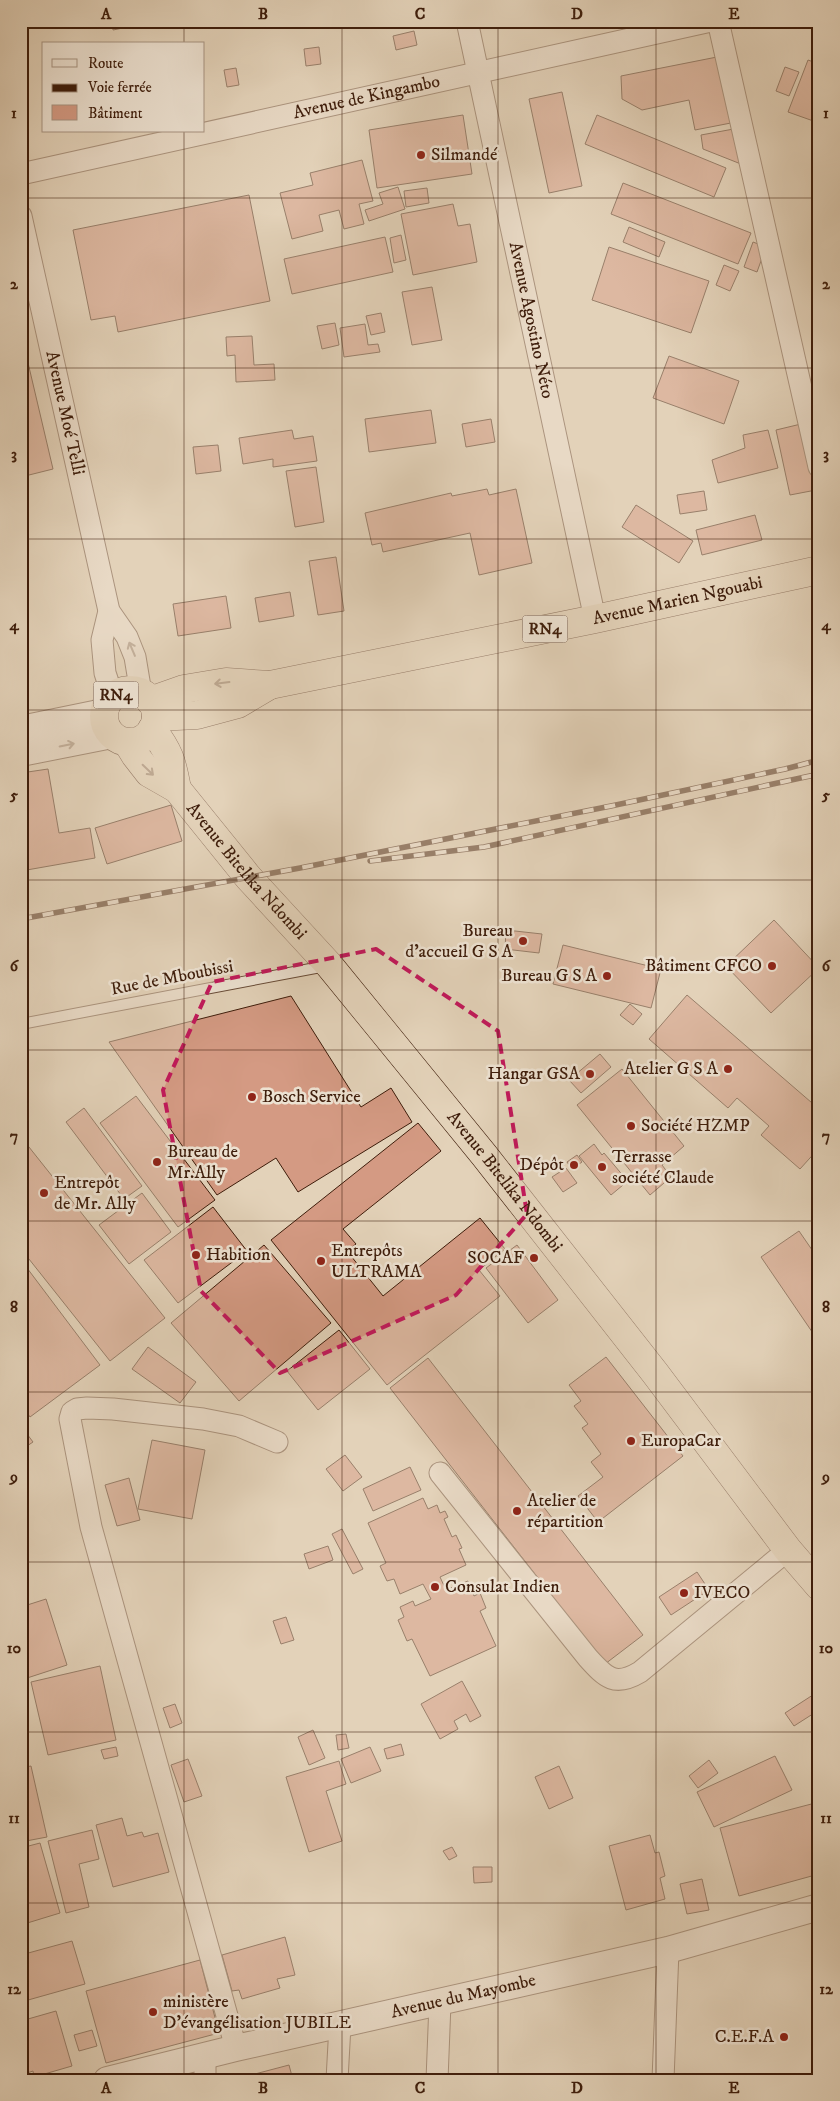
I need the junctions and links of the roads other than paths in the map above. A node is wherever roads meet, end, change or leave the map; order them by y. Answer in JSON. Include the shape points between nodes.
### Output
{"nodes":[{"id":1,"x":467,"y":21,"type":"edge"},
{"id":2,"x":711,"y":21,"type":"edge"},
{"id":3,"x":718,"y":21,"type":"edge"},
{"id":4,"x":478,"y":72,"type":"junction"},
{"id":5,"x":21,"y":174,"type":"edge"},
{"id":6,"x":21,"y":216,"type":"edge"},
{"id":7,"x":819,"y":467,"type":"edge"},
{"id":8,"x":819,"y":570,"type":"edge"},
{"id":9,"x":109,"y":611,"type":"junction"},
{"id":10,"x":595,"y":619,"type":"junction"},
{"id":11,"x":150,"y":710,"type":"junction"},
{"id":12,"x":114,"y":721,"type":"junction"},
{"id":13,"x":21,"y":729,"type":"edge"},
{"id":14,"x":21,"y":753,"type":"edge"},
{"id":15,"x":177,"y":789,"type":"junction"},
{"id":16,"x":329,"y":965,"type":"junction"},
{"id":17,"x":21,"y":1024,"type":"edge"},
{"id":18,"x":277,"y":1442,"type":"dead end"},
{"id":19,"x":440,"y":1473,"type":"dead end"},
{"id":20,"x":788,"y":1550,"type":"junction"},
{"id":21,"x":819,"y":1586,"type":"edge"},
{"id":22,"x":819,"y":1907,"type":"edge"},
{"id":23,"x":668,"y":1950,"type":"junction"},
{"id":24,"x":440,"y":2003,"type":"junction"},
{"id":25,"x":340,"y":2025,"type":"junction"},
{"id":26,"x":236,"y":2048,"type":"junction"},
{"id":27,"x":205,"y":2068,"type":"edge"},
{"id":28,"x":107,"y":2080,"type":"edge"},
{"id":29,"x":337,"y":2080,"type":"edge"},
{"id":30,"x":437,"y":2080,"type":"edge"},
{"id":31,"x":663,"y":2080,"type":"edge"}],
"edges":[{"from":1,"to":4,"type":"street","name":"Avenue Agostino Néto"},
{"from":2,"to":4,"type":"street","name":"Avenue de Kingambo"},
{"from":3,"to":7,"type":"street"},
{"from":4,"to":5,"type":"street","name":"Avenue de Kingambo"},
{"from":4,"to":10,"type":"street","name":"Avenue Agostino Néto"},
{"from":6,"to":9,"type":"street","name":"Avenue Moé Telli"},
{"from":8,"to":10,"type":"highway","name":"Avenue Marien Ngouabi","number":"RN4"},
{"from":11,"to":9,"type":"street","name":"Avenue Moé Telli","one_way":true,"via":[[127,637]]},
{"from":9,"to":12,"type":"street","name":"Avenue Moé Telli","via":[[102,640]]},
{"from":10,"to":11,"type":"highway","name":"Avenue Marien Ngouabi","number":"RN4","via":[[270,684],[238,704],[197,715]]},
{"from":11,"to":12,"type":"highway","number":"RN4","via":[[144,738]]},
{"from":11,"to":12,"type":"highway","number":"RN4","via":[[128,690],[120,692]]},
{"from":11,"to":15,"type":"highway","number":"RN4","via":[[172,761]]},
{"from":12,"to":13,"type":"street"},
{"from":14,"to":12,"type":"street","one_way":true},
{"from":12,"to":15,"type":"highway","number":"RN4","one_way":true,"via":[[149,773]]},
{"from":15,"to":16,"type":"highway","name":"Avenue Bitelika Ndombi","number":"RN4","via":[[248,877]]},
{"from":16,"to":17,"type":"lane","name":"Rue de Mboubissi"},
{"from":16,"to":20,"type":"highway","name":"Avenue Bitelika Ndombi","number":"RN4","via":[[484,1155]]},
{"from":18,"to":26,"type":"street","via":[[239,1426],[171,1414],[77,1408],[70,1419],[92,1527]]},
{"from":19,"to":20,"type":"street","via":[[588,1658],[609,1678],[617,1680],[640,1672]]},
{"from":20,"to":21,"type":"highway","name":"Avenue Bitelika Ndombi","number":"RN4"},
{"from":22,"to":23,"type":"street","name":"Avenue du Mayombe"},
{"from":23,"to":24,"type":"street","name":"Avenue du Mayombe"},
{"from":23,"to":31,"type":"street"},
{"from":24,"to":25,"type":"street","name":"Avenue du Mayombe"},
{"from":24,"to":30,"type":"street"},
{"from":25,"to":26,"type":"street","name":"Avenue du Mayombe"},
{"from":25,"to":29,"type":"street"},
{"from":26,"to":27,"type":"street","name":"Avenue du Mayombe"},
{"from":27,"to":28,"type":"street","name":"Avenue du Mayombe"}]}
